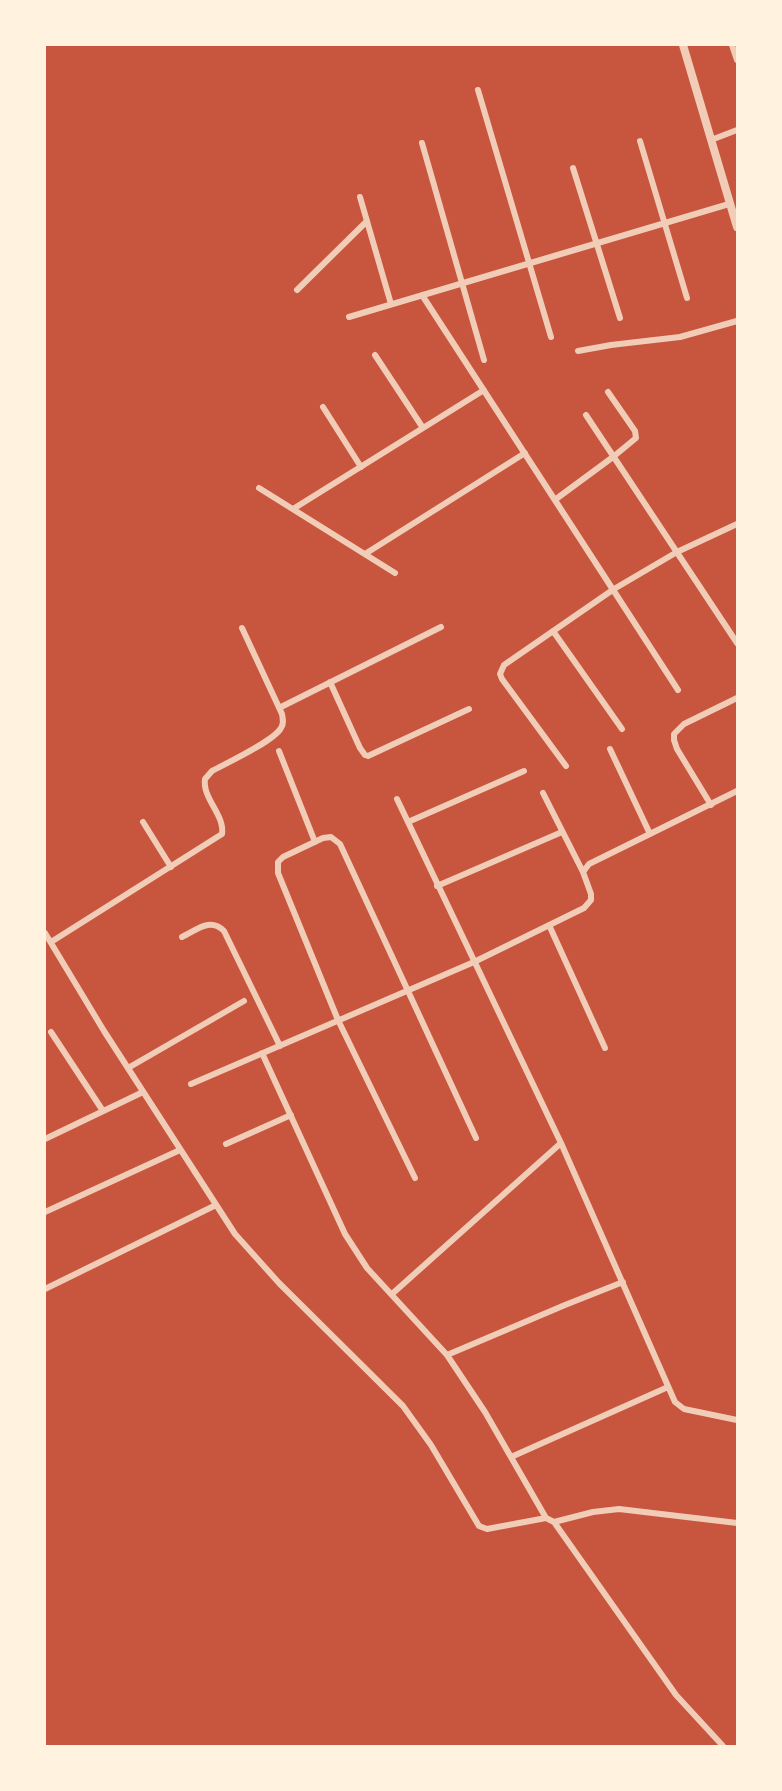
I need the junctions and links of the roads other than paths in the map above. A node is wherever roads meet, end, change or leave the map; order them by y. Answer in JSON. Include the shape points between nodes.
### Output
{"nodes":[{"id":1,"x":683,"y":45,"type":"edge"},
{"id":2,"x":732,"y":45,"type":"edge"},
{"id":3,"x":737,"y":60,"type":"edge"},
{"id":4,"x":478,"y":90,"type":"dead end"},
{"id":5,"x":737,"y":130,"type":"edge"},
{"id":6,"x":711,"y":140,"type":"junction"},
{"id":7,"x":640,"y":141,"type":"dead end"},
{"id":8,"x":422,"y":143,"type":"dead end"},
{"id":9,"x":573,"y":168,"type":"dead end"},
{"id":10,"x":360,"y":197,"type":"dead end"},
{"id":11,"x":729,"y":204,"type":"junction"},
{"id":12,"x":367,"y":221,"type":"junction"},
{"id":13,"x":665,"y":223,"type":"junction"},
{"id":14,"x":737,"y":227,"type":"edge"},
{"id":15,"x":597,"y":243,"type":"junction"},
{"id":16,"x":530,"y":263,"type":"junction"},
{"id":17,"x":461,"y":284,"type":"junction"},
{"id":18,"x":297,"y":290,"type":"dead end"},
{"id":19,"x":422,"y":295,"type":"junction"},
{"id":20,"x":687,"y":298,"type":"dead end"},
{"id":21,"x":391,"y":304,"type":"junction"},
{"id":22,"x":349,"y":317,"type":"dead end"},
{"id":23,"x":620,"y":318,"type":"dead end"},
{"id":24,"x":737,"y":321,"type":"edge"},
{"id":25,"x":551,"y":337,"type":"dead end"},
{"id":26,"x":578,"y":351,"type":"dead end"},
{"id":27,"x":375,"y":355,"type":"dead end"},
{"id":28,"x":484,"y":360,"type":"dead end"},
{"id":29,"x":484,"y":390,"type":"junction"},
{"id":30,"x":608,"y":392,"type":"dead end"},
{"id":31,"x":323,"y":407,"type":"dead end"},
{"id":32,"x":586,"y":415,"type":"dead end"},
{"id":33,"x":423,"y":428,"type":"junction"},
{"id":34,"x":525,"y":453,"type":"junction"},
{"id":35,"x":613,"y":457,"type":"junction"},
{"id":36,"x":361,"y":467,"type":"junction"},
{"id":37,"x":259,"y":488,"type":"dead end"},
{"id":38,"x":556,"y":499,"type":"junction"},
{"id":39,"x":293,"y":509,"type":"junction"},
{"id":40,"x":737,"y":524,"type":"edge"},
{"id":41,"x":677,"y":552,"type":"junction"},
{"id":42,"x":365,"y":554,"type":"junction"},
{"id":43,"x":396,"y":573,"type":"dead end"},
{"id":44,"x":614,"y":588,"type":"junction"},
{"id":45,"x":441,"y":627,"type":"dead end"},
{"id":46,"x":243,"y":628,"type":"dead end"},
{"id":47,"x":553,"y":631,"type":"junction"},
{"id":48,"x":737,"y":643,"type":"edge"},
{"id":49,"x":330,"y":682,"type":"junction"},
{"id":50,"x":678,"y":690,"type":"dead end"},
{"id":51,"x":737,"y":698,"type":"edge"},
{"id":52,"x":279,"y":708,"type":"junction"},
{"id":53,"x":469,"y":709,"type":"dead end"},
{"id":54,"x":622,"y":729,"type":"dead end"},
{"id":55,"x":610,"y":749,"type":"dead end"},
{"id":56,"x":279,"y":751,"type":"dead end"},
{"id":57,"x":566,"y":766,"type":"dead end"},
{"id":58,"x":524,"y":771,"type":"dead end"},
{"id":59,"x":737,"y":791,"type":"edge"},
{"id":60,"x":543,"y":793,"type":"dead end"},
{"id":61,"x":397,"y":799,"type":"dead end"},
{"id":62,"x":711,"y":806,"type":"junction"},
{"id":63,"x":143,"y":822,"type":"dead end"},
{"id":64,"x":408,"y":822,"type":"junction"},
{"id":65,"x":562,"y":832,"type":"junction"},
{"id":66,"x":650,"y":834,"type":"junction"},
{"id":67,"x":315,"y":842,"type":"junction"},
{"id":68,"x":171,"y":867,"type":"junction"},
{"id":69,"x":583,"y":872,"type":"junction"},
{"id":70,"x":437,"y":886,"type":"junction"},
{"id":71,"x":549,"y":925,"type":"junction"},
{"id":72,"x":45,"y":933,"type":"edge"},
{"id":73,"x":182,"y":937,"type":"dead end"},
{"id":74,"x":51,"y":942,"type":"junction"},
{"id":75,"x":474,"y":962,"type":"junction"},
{"id":76,"x":406,"y":989,"type":"junction"},
{"id":77,"x":244,"y":1001,"type":"dead end"},
{"id":78,"x":338,"y":1020,"type":"junction"},
{"id":79,"x":51,"y":1032,"type":"dead end"},
{"id":80,"x":280,"y":1046,"type":"junction"},
{"id":81,"x":605,"y":1048,"type":"dead end"},
{"id":82,"x":262,"y":1053,"type":"junction"},
{"id":83,"x":128,"y":1068,"type":"junction"},
{"id":84,"x":191,"y":1084,"type":"dead end"},
{"id":85,"x":143,"y":1092,"type":"junction"},
{"id":86,"x":104,"y":1111,"type":"junction"},
{"id":87,"x":291,"y":1115,"type":"junction"},
{"id":88,"x":476,"y":1138,"type":"dead end"},
{"id":89,"x":45,"y":1139,"type":"edge"},
{"id":90,"x":561,"y":1143,"type":"junction"},
{"id":91,"x":226,"y":1144,"type":"dead end"},
{"id":92,"x":180,"y":1150,"type":"junction"},
{"id":93,"x":414,"y":1178,"type":"dead end"},
{"id":94,"x":216,"y":1205,"type":"junction"},
{"id":95,"x":45,"y":1212,"type":"edge"},
{"id":96,"x":623,"y":1282,"type":"junction"},
{"id":97,"x":45,"y":1289,"type":"edge"},
{"id":98,"x":392,"y":1294,"type":"junction"},
{"id":99,"x":447,"y":1355,"type":"junction"},
{"id":100,"x":668,"y":1387,"type":"junction"},
{"id":101,"x":737,"y":1420,"type":"edge"},
{"id":102,"x":511,"y":1456,"type":"junction"},
{"id":103,"x":546,"y":1518,"type":"junction"},
{"id":104,"x":554,"y":1522,"type":"junction"},
{"id":105,"x":737,"y":1523,"type":"edge"},
{"id":106,"x":723,"y":1746,"type":"edge"}],
"edges":[{"from":1,"to":6,"type":"street"},
{"from":2,"to":3,"type":"street"},
{"from":4,"to":16,"type":"street"},
{"from":5,"to":6,"type":"street"},
{"from":6,"to":11,"type":"street"},
{"from":7,"to":13,"type":"street"},
{"from":8,"to":17,"type":"street"},
{"from":9,"to":15,"type":"street"},
{"from":10,"to":12,"type":"street"},
{"from":11,"to":13,"type":"street"},
{"from":11,"to":14,"type":"street"},
{"from":12,"to":18,"type":"street"},
{"from":12,"to":21,"type":"street"},
{"from":13,"to":15,"type":"street"},
{"from":13,"to":20,"type":"street"},
{"from":15,"to":16,"type":"street"},
{"from":15,"to":23,"type":"street"},
{"from":16,"to":17,"type":"street"},
{"from":16,"to":25,"type":"street"},
{"from":17,"to":19,"type":"street"},
{"from":17,"to":28,"type":"street"},
{"from":19,"to":21,"type":"street"},
{"from":19,"to":29,"type":"street"},
{"from":21,"to":22,"type":"street"},
{"from":24,"to":26,"type":"street","via":[[680,337]]},
{"from":27,"to":33,"type":"street"},
{"from":29,"to":33,"type":"street"},
{"from":29,"to":34,"type":"street"},
{"from":30,"to":35,"type":"street","via":[[636,435]]},
{"from":31,"to":36,"type":"street"},
{"from":32,"to":35,"type":"street"},
{"from":33,"to":36,"type":"street"},
{"from":34,"to":38,"type":"street"},
{"from":34,"to":42,"type":"street"},
{"from":35,"to":38,"type":"street"},
{"from":35,"to":41,"type":"street"},
{"from":36,"to":39,"type":"street"},
{"from":37,"to":39,"type":"street"},
{"from":38,"to":44,"type":"street"},
{"from":39,"to":42,"type":"street"},
{"from":40,"to":41,"type":"street"},
{"from":41,"to":44,"type":"street"},
{"from":41,"to":48,"type":"street"},
{"from":42,"to":43,"type":"street"},
{"from":44,"to":47,"type":"street"},
{"from":44,"to":50,"type":"street"},
{"from":45,"to":49,"type":"street"},
{"from":46,"to":52,"type":"street"},
{"from":47,"to":54,"type":"street"},
{"from":47,"to":57,"type":"street","via":[[509,660],[500,674]]},
{"from":49,"to":52,"type":"street"},
{"from":49,"to":53,"type":"street","via":[[360,748],[368,756]]},
{"from":51,"to":62,"type":"street","via":[[684,724],[674,734],[677,749]]},
{"from":52,"to":68,"type":"street","via":[[284,722],[277,733],[205,779],[222,834]]},
{"from":55,"to":66,"type":"street"},
{"from":56,"to":67,"type":"street"},
{"from":58,"to":64,"type":"street"},
{"from":59,"to":62,"type":"street"},
{"from":60,"to":65,"type":"street"},
{"from":61,"to":64,"type":"street"},
{"from":62,"to":66,"type":"street"},
{"from":63,"to":68,"type":"street"},
{"from":64,"to":70,"type":"street"},
{"from":65,"to":69,"type":"street"},
{"from":65,"to":70,"type":"street"},
{"from":66,"to":69,"type":"street","via":[[589,864]]},
{"from":67,"to":76,"type":"street","via":[[331,837],[340,844]]},
{"from":67,"to":78,"type":"street","via":[[283,857],[278,862],[278,873]]},
{"from":68,"to":74,"type":"street"},
{"from":69,"to":71,"type":"street","via":[[591,894],[589,905]]},
{"from":70,"to":75,"type":"street"},
{"from":71,"to":75,"type":"street"},
{"from":71,"to":81,"type":"street"},
{"from":72,"to":74,"type":"street"},
{"from":73,"to":80,"type":"street","via":[[210,924],[224,931]]},
{"from":74,"to":83,"type":"street"},
{"from":75,"to":76,"type":"street"},
{"from":75,"to":90,"type":"street"},
{"from":76,"to":78,"type":"street"},
{"from":76,"to":88,"type":"street"},
{"from":77,"to":83,"type":"street"},
{"from":78,"to":80,"type":"street"},
{"from":78,"to":93,"type":"street"},
{"from":79,"to":86,"type":"street"},
{"from":80,"to":82,"type":"street"},
{"from":82,"to":84,"type":"street"},
{"from":82,"to":87,"type":"street"},
{"from":83,"to":85,"type":"street"},
{"from":85,"to":86,"type":"street"},
{"from":85,"to":92,"type":"street"},
{"from":86,"to":89,"type":"street"},
{"from":87,"to":91,"type":"street"},
{"from":87,"to":98,"type":"street","via":[[345,1234]]},
{"from":90,"to":96,"type":"street"},
{"from":90,"to":98,"type":"street"},
{"from":92,"to":94,"type":"street"},
{"from":92,"to":95,"type":"street"},
{"from":94,"to":97,"type":"street"},
{"from":94,"to":103,"type":"street","via":[[257,1261],[403,1406],[479,1527],[487,1529]]},
{"from":96,"to":99,"type":"street"},
{"from":96,"to":100,"type":"street"},
{"from":98,"to":99,"type":"street"},
{"from":99,"to":102,"type":"street"},
{"from":100,"to":101,"type":"street","via":[[675,1402],[684,1409]]},
{"from":100,"to":102,"type":"street"},
{"from":102,"to":103,"type":"street"},
{"from":103,"to":104,"type":"street"},
{"from":104,"to":105,"type":"street","via":[[619,1509]]},
{"from":104,"to":106,"type":"street","via":[[676,1695]]}]}
